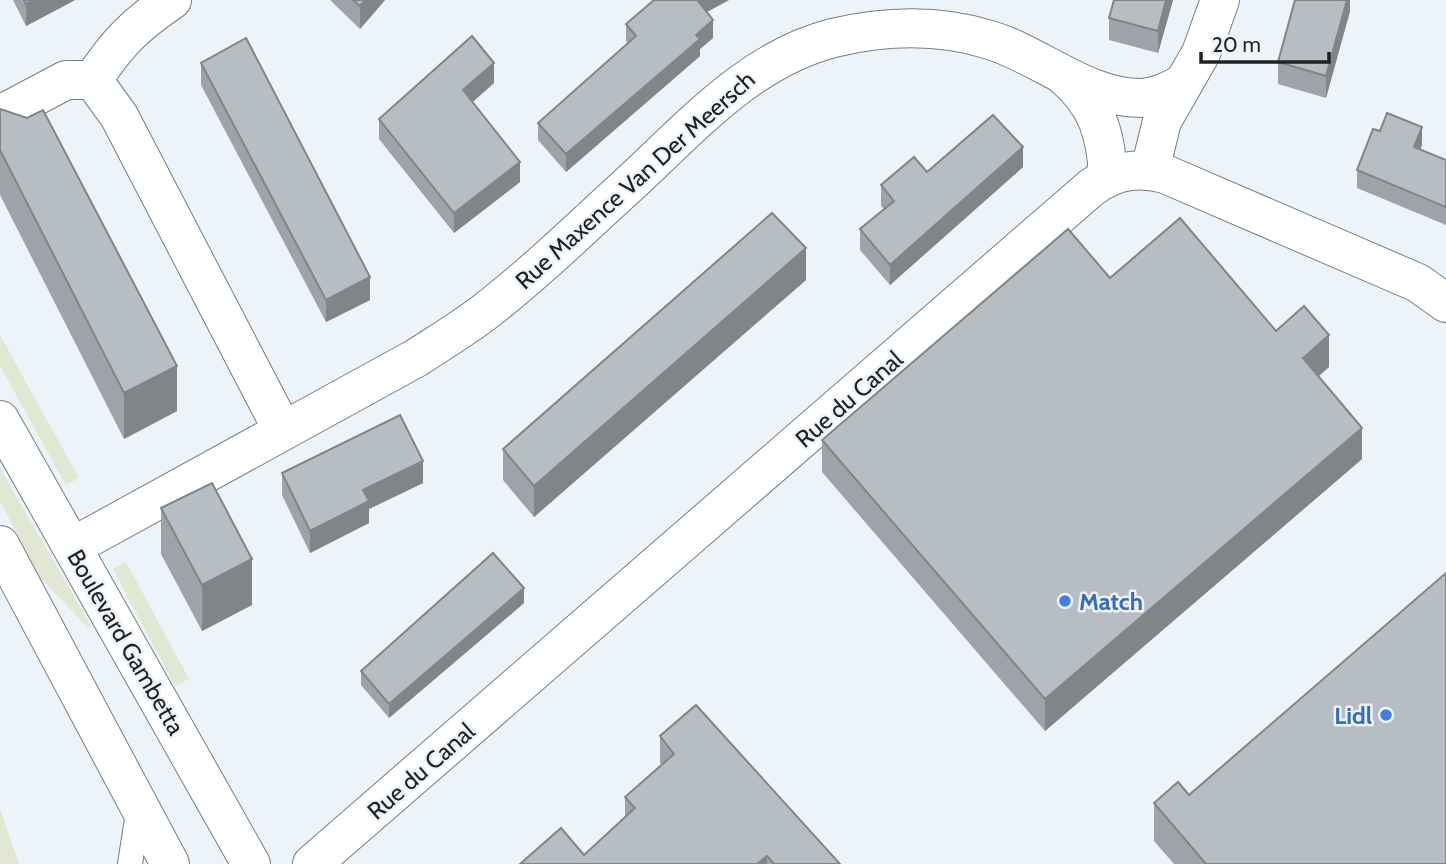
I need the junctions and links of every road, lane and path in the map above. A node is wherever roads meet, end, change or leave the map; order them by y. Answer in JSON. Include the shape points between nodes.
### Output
{"nodes":[{"id":1,"x":172,"y":0,"type":"edge"},
{"id":2,"x":1220,"y":0,"type":"edge"},
{"id":3,"x":1054,"y":68,"type":"junction"},
{"id":4,"x":93,"y":80,"type":"junction"},
{"id":5,"x":1182,"y":84,"type":"junction"},
{"id":6,"x":0,"y":115,"type":"edge"},
{"id":7,"x":1150,"y":170,"type":"junction"},
{"id":8,"x":1108,"y":176,"type":"junction"},
{"id":9,"x":1446,"y":303,"type":"edge"},
{"id":10,"x":0,"y":421,"type":"edge"},
{"id":11,"x":283,"y":431,"type":"junction"},
{"id":12,"x":0,"y":545,"type":"edge"},
{"id":13,"x":72,"y":547,"type":"junction"},
{"id":14,"x":139,"y":806,"type":"junction"},
{"id":15,"x":130,"y":864,"type":"edge"},
{"id":16,"x":170,"y":864,"type":"edge"},
{"id":17,"x":251,"y":864,"type":"edge"},
{"id":18,"x":312,"y":864,"type":"edge"}],
"edges":[{"from":1,"to":4,"type":"street","via":[[113,49]]},
{"from":2,"to":5,"type":"street","via":[[1201,53]]},
{"from":3,"to":5,"type":"street","name":"Rue Maxence Van Der Meersch","via":[[1117,95],[1142,98]]},
{"from":3,"to":8,"type":"street","name":"Rue Maxence Van Der Meersch","via":[[1088,100],[1104,136]]},
{"from":3,"to":11,"type":"street","name":"Rue Maxence Van Der Meersch","via":[[988,39],[929,28],[855,34],[782,56],[722,99],[484,312],[416,358]]},
{"from":4,"to":6,"type":"street","via":[[66,80]]},
{"from":4,"to":11,"type":"street","via":[[119,116]]},
{"from":5,"to":7,"type":"street","via":[[1162,121]]},
{"from":7,"to":8,"type":"street","name":"Rue du Canal"},
{"from":7,"to":9,"type":"street","name":"Rue du Canal","via":[[1408,278]]},
{"from":8,"to":18,"type":"street","name":"Rue du Canal"},
{"from":10,"to":13,"type":"street","name":"Boulevard Gambetta"},
{"from":11,"to":13,"type":"street","name":"Rue Maxence Van Der Meersch"},
{"from":12,"to":14,"type":"street"},
{"from":13,"to":17,"type":"street","name":"Boulevard Gambetta"},
{"from":14,"to":15,"type":"lane"},
{"from":14,"to":16,"type":"street"}]}
